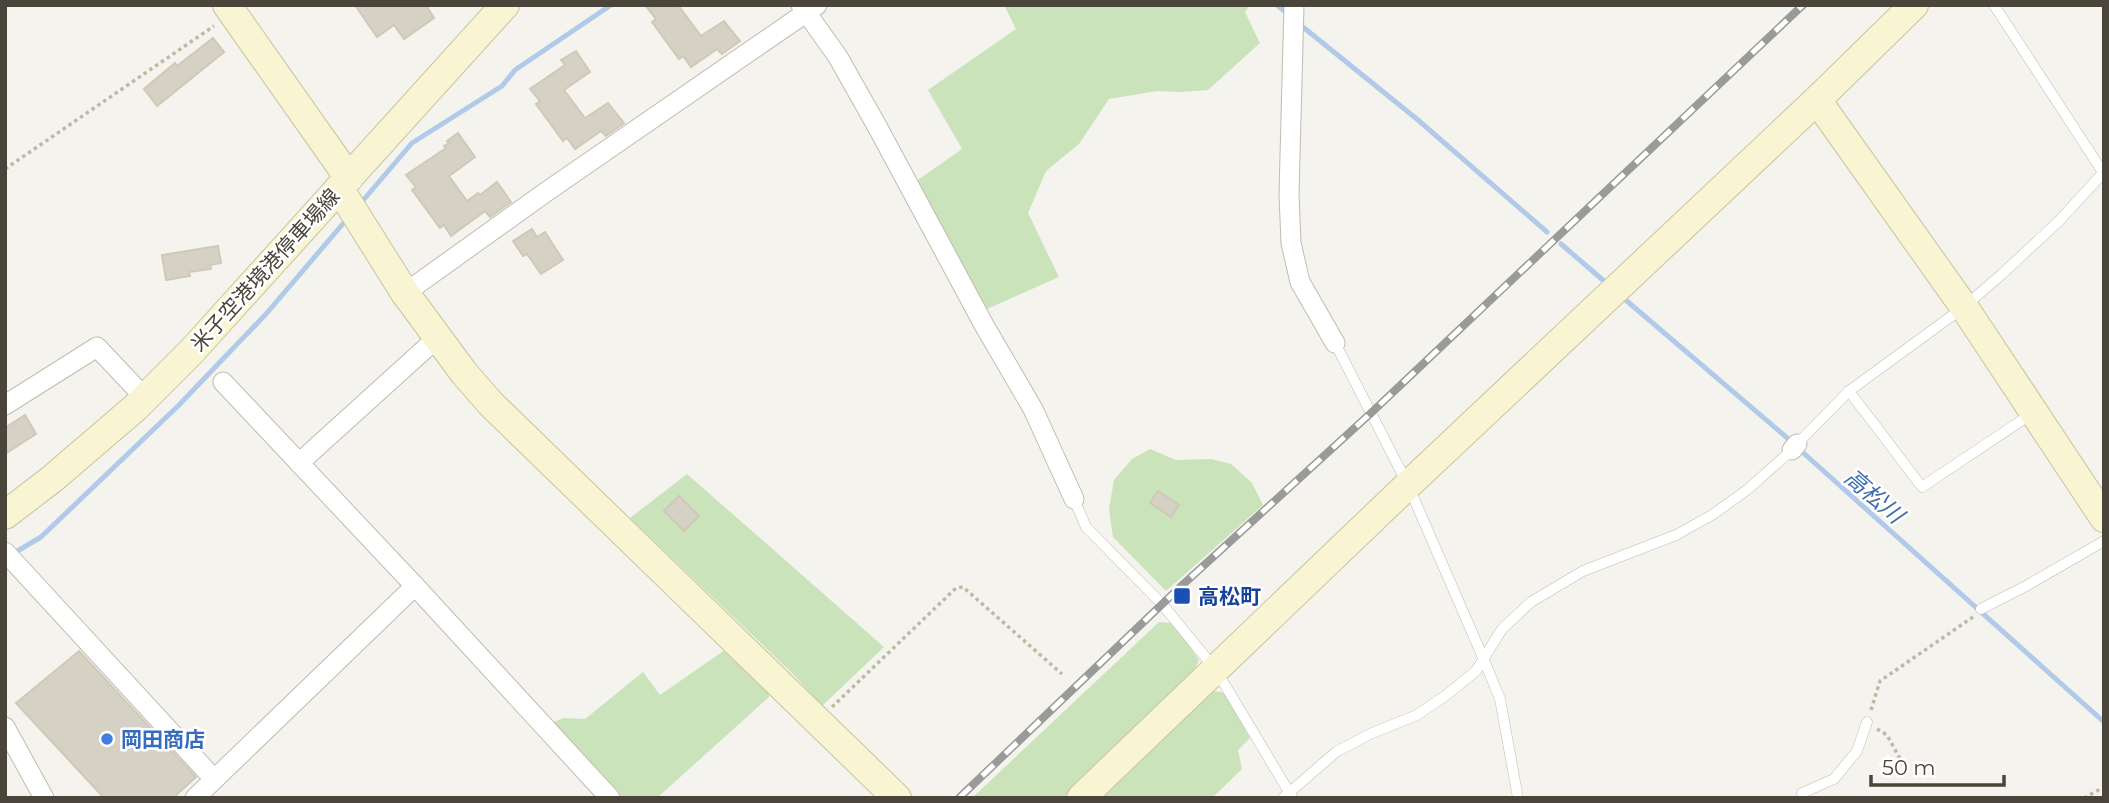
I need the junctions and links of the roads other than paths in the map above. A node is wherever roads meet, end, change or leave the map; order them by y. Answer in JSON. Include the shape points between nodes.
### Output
{"nodes":[{"id":1,"x":505,"y":5,"type":"edge"},
{"id":2,"x":1294,"y":5,"type":"edge"},
{"id":3,"x":1914,"y":5,"type":"edge"},
{"id":4,"x":1994,"y":5,"type":"edge"},
{"id":5,"x":808,"y":8,"type":"edge"},
{"id":6,"x":230,"y":9,"type":"edge"},
{"id":7,"x":1817,"y":100,"type":"junction"},
{"id":8,"x":2103,"y":173,"type":"edge"},
{"id":9,"x":344,"y":183,"type":"junction"},
{"id":10,"x":405,"y":293,"type":"junction"},
{"id":11,"x":1964,"y":307,"type":"junction"},
{"id":12,"x":437,"y":338,"type":"junction"},
{"id":13,"x":1335,"y":343,"type":"joint"},
{"id":14,"x":223,"y":382,"type":"dead end"},
{"id":15,"x":1849,"y":391,"type":"junction"},
{"id":16,"x":145,"y":398,"type":"junction"},
{"id":17,"x":5,"y":405,"type":"edge"},
{"id":18,"x":2034,"y":412,"type":"junction"},
{"id":19,"x":299,"y":463,"type":"junction"},
{"id":20,"x":1408,"y":485,"type":"junction"},
{"id":21,"x":1074,"y":499,"type":"joint"},
{"id":22,"x":5,"y":515,"type":"edge"},
{"id":23,"x":2104,"y":518,"type":"edge"},
{"id":24,"x":2104,"y":541,"type":"edge"},
{"id":25,"x":5,"y":552,"type":"edge"},
{"id":26,"x":415,"y":586,"type":"junction"},
{"id":27,"x":1978,"y":612,"type":"road end"},
{"id":28,"x":1484,"y":660,"type":"junction"},
{"id":29,"x":1216,"y":670,"type":"junction"},
{"id":30,"x":1867,"y":722,"type":"road end"},
{"id":31,"x":5,"y":727,"type":"edge"},
{"id":32,"x":214,"y":779,"type":"junction"},
{"id":33,"x":1288,"y":796,"type":"edge"},
{"id":34,"x":44,"y":798,"type":"edge"},
{"id":35,"x":195,"y":798,"type":"edge"},
{"id":36,"x":610,"y":798,"type":"edge"},
{"id":37,"x":897,"y":798,"type":"edge"},
{"id":38,"x":1081,"y":798,"type":"edge"},
{"id":39,"x":1518,"y":798,"type":"edge"},
{"id":40,"x":1804,"y":798,"type":"edge"}],
"edges":[{"from":1,"to":9,"type":"street","name":"米子空港境港停車場線"},
{"from":2,"to":13,"type":"street","via":[[1291,243],[1300,282]]},
{"from":3,"to":7,"type":"street"},
{"from":4,"to":8,"type":"lane"},
{"from":5,"to":10,"type":"street"},
{"from":5,"to":21,"type":"street","via":[[1032,409]]},
{"from":6,"to":9,"type":"street"},
{"from":7,"to":11,"type":"street"},
{"from":7,"to":20,"type":"street"},
{"from":8,"to":11,"type":"lane","via":[[2059,222]]},
{"from":9,"to":10,"type":"street"},
{"from":9,"to":16,"type":"street","name":"米子空港境港停車場線"},
{"from":10,"to":12,"type":"street"},
{"from":11,"to":15,"type":"lane"},
{"from":11,"to":18,"type":"street"},
{"from":12,"to":19,"type":"street"},
{"from":12,"to":37,"type":"street","via":[[491,404]]},
{"from":13,"to":20,"type":"lane"},
{"from":14,"to":19,"type":"street"},
{"from":15,"to":18,"type":"lane","via":[[1922,487]]},
{"from":15,"to":28,"type":"lane","via":[[1756,482],[1712,515],[1676,535],[1583,571],[1531,602],[1502,629]]},
{"from":16,"to":17,"type":"street","via":[[97,347]]},
{"from":16,"to":22,"type":"street","name":"米子空港境港停車場線"},
{"from":18,"to":23,"type":"street"},
{"from":19,"to":26,"type":"street"},
{"from":20,"to":28,"type":"lane"},
{"from":20,"to":29,"type":"street"},
{"from":21,"to":29,"type":"lane","via":[[1086,527],[1162,604]]},
{"from":24,"to":27,"type":"lane"},
{"from":25,"to":32,"type":"street"},
{"from":26,"to":32,"type":"street"},
{"from":26,"to":36,"type":"street"},
{"from":28,"to":33,"type":"lane","via":[[1418,715],[1336,752]]},
{"from":28,"to":39,"type":"lane","via":[[1500,699]]},
{"from":29,"to":33,"type":"lane"},
{"from":29,"to":38,"type":"street"},
{"from":30,"to":40,"type":"lane","via":[[1857,751],[1834,779],[1802,793]]},
{"from":31,"to":34,"type":"street"},
{"from":32,"to":35,"type":"street"}]}
